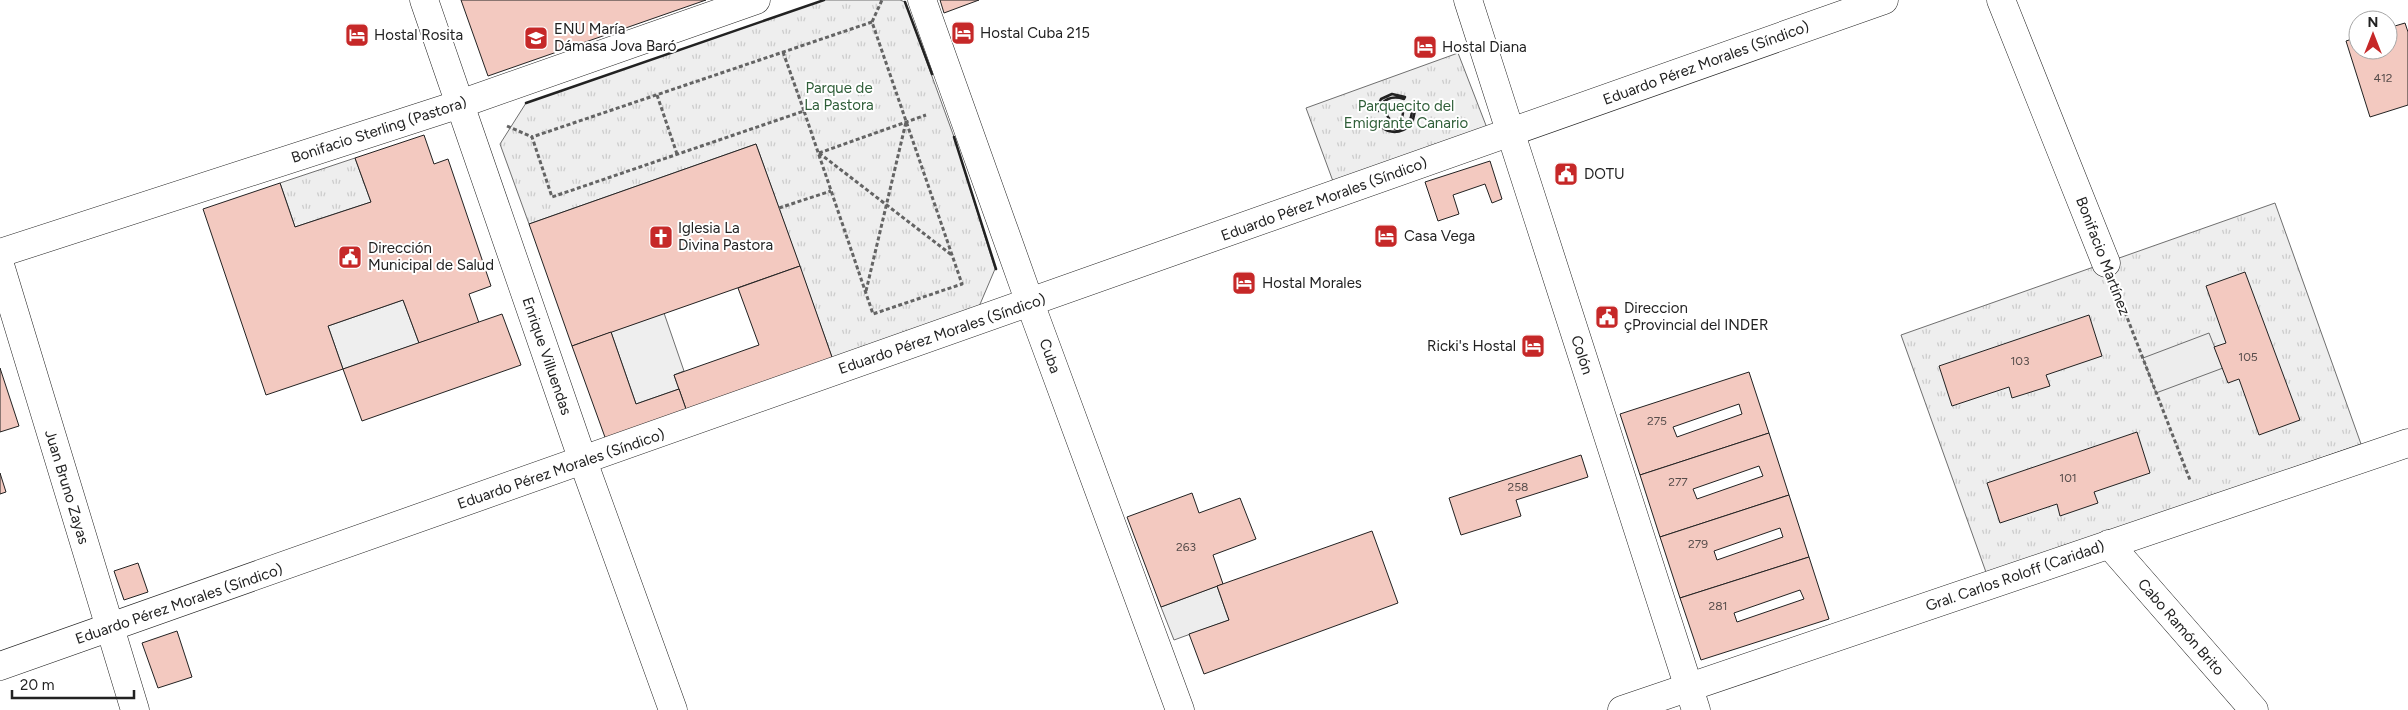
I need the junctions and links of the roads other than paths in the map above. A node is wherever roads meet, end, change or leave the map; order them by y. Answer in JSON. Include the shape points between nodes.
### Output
{"nodes":[{"id":1,"x":424,"y":0,"type":"edge"},
{"id":2,"x":756,"y":0,"type":"edge"},
{"id":3,"x":922,"y":0,"type":"edge"},
{"id":4,"x":1468,"y":0,"type":"edge"},
{"id":5,"x":1884,"y":0,"type":"edge"},
{"id":6,"x":2001,"y":0,"type":"edge"},
{"id":7,"x":460,"y":104,"type":"junction"},
{"id":8,"x":1510,"y":133,"type":"junction"},
{"id":9,"x":0,"y":253,"type":"edge"},
{"id":10,"x":2106,"y":263,"type":"road end"},
{"id":11,"x":0,"y":265,"type":"edge"},
{"id":12,"x":1030,"y":303,"type":"junction"},
{"id":13,"x":2408,"y":443,"type":"edge"},
{"id":14,"x":583,"y":461,"type":"junction"},
{"id":15,"x":2109,"y":544,"type":"junction"},
{"id":16,"x":110,"y":628,"type":"junction"},
{"id":17,"x":0,"y":666,"type":"edge"},
{"id":18,"x":1692,"y":699,"type":"edge"},
{"id":19,"x":135,"y":710,"type":"edge"},
{"id":20,"x":673,"y":710,"type":"edge"},
{"id":21,"x":1180,"y":710,"type":"edge"},
{"id":22,"x":1622,"y":710,"type":"edge"},
{"id":23,"x":2254,"y":710,"type":"edge"}],
"edges":[{"from":1,"to":7,"type":"street","name":"Enrique Villuendas"},
{"from":2,"to":7,"type":"street","name":"Bonifacio Sterling (Pastora)"},
{"from":3,"to":12,"type":"street","name":"Cuba"},
{"from":4,"to":8,"type":"street","name":"Colón"},
{"from":5,"to":8,"type":"street","name":"Eduardo Pérez Morales (Síndico)"},
{"from":6,"to":10,"type":"street","name":"Bonifacio Martínez"},
{"from":7,"to":9,"type":"street","name":"Bonifacio Sterling (Pastora)"},
{"from":7,"to":14,"type":"street","name":"Enrique Villuendas"},
{"from":8,"to":12,"type":"street","name":"Eduardo Pérez Morales (Síndico)"},
{"from":8,"to":18,"type":"street","name":"Colón"},
{"from":11,"to":16,"type":"street","name":"Juan Bruno Zayas"},
{"from":12,"to":14,"type":"street","name":"Eduardo Pérez Morales (Síndico)"},
{"from":12,"to":21,"type":"street","name":"Cuba"},
{"from":13,"to":15,"type":"street","name":"Gral. Carlos Roloff (Caridad)"},
{"from":14,"to":16,"type":"street","name":"Eduardo Pérez Morales (Síndico)"},
{"from":14,"to":20,"type":"street","name":"Enrique Villuendas"},
{"from":15,"to":18,"type":"street","name":"Gral. Carlos Roloff (Caridad)"},
{"from":15,"to":23,"type":"street","name":"Cabo Ramón Brito"},
{"from":16,"to":17,"type":"street","name":"Eduardo Pérez Morales (Síndico)"},
{"from":16,"to":19,"type":"street","name":"Juan Bruno Zayas"},
{"from":18,"to":22,"type":"street","name":"Gral. Carlos Roloff (Caridad)"}]}
